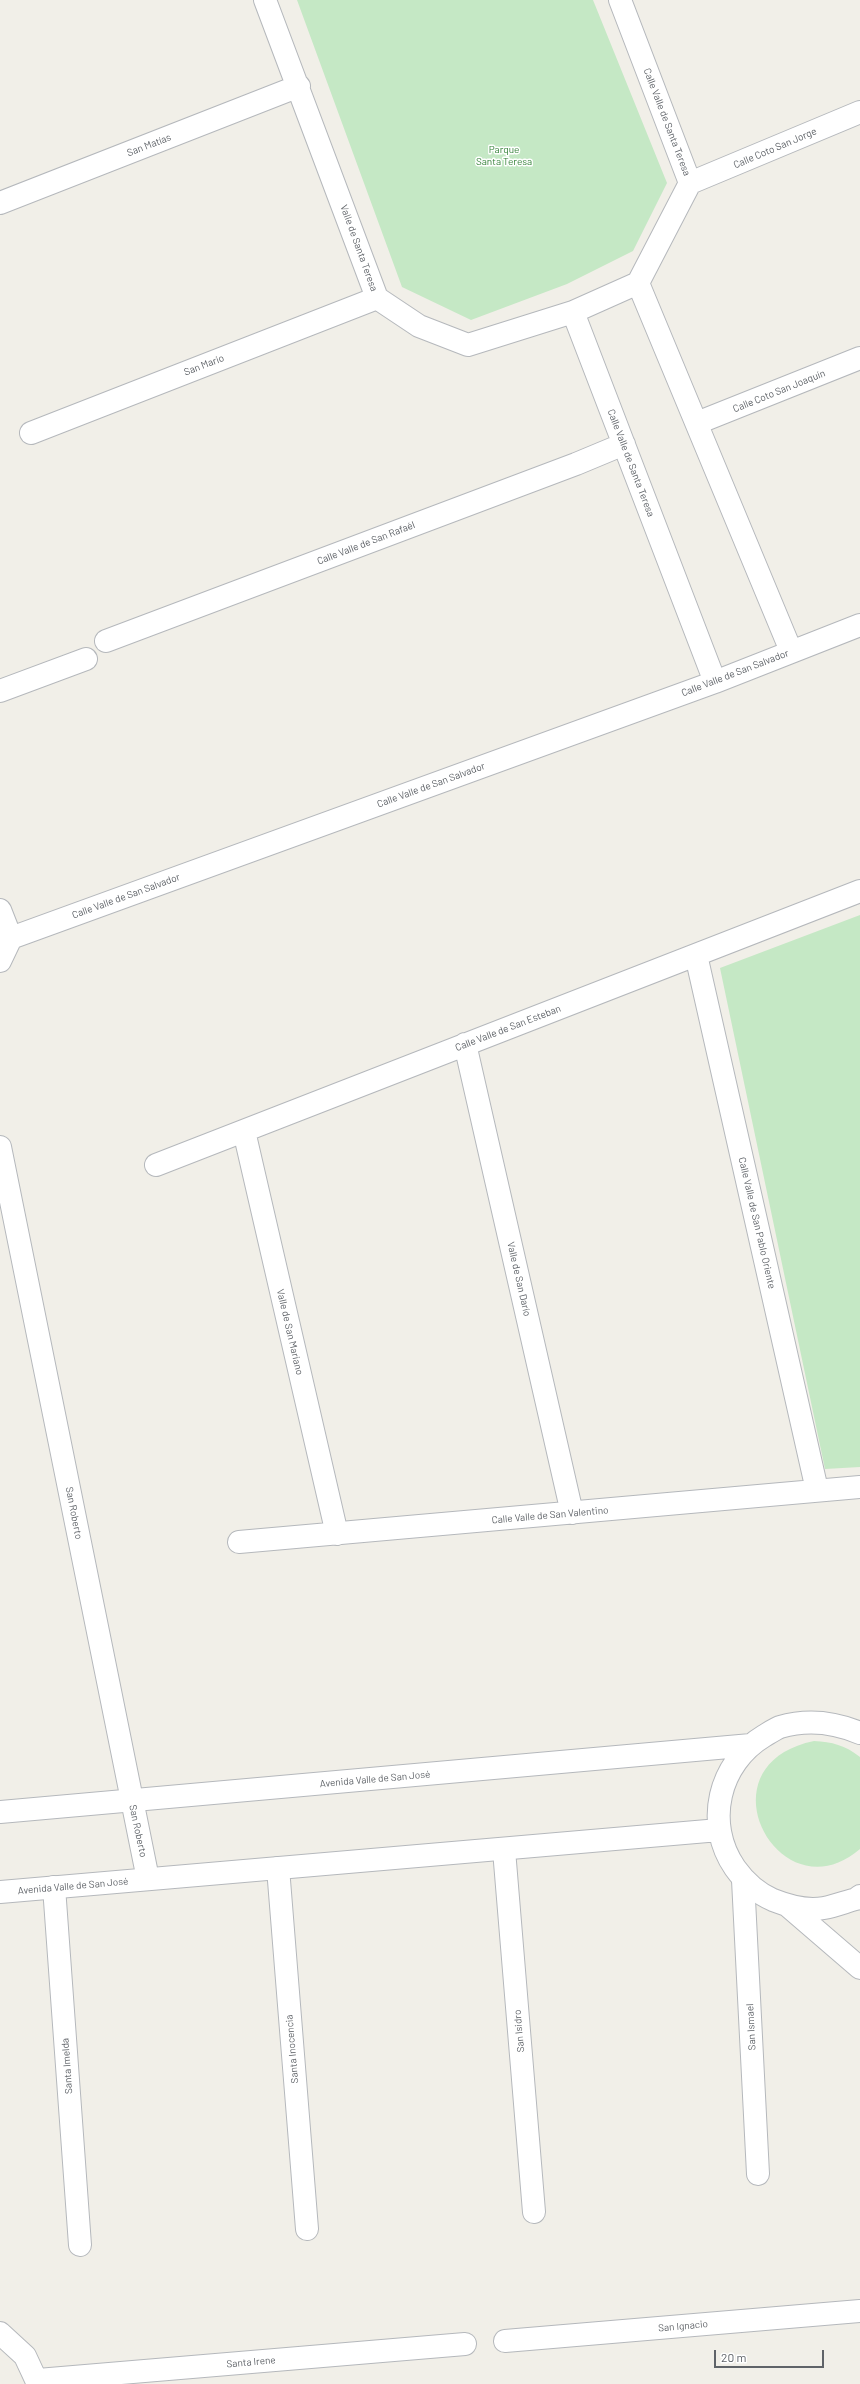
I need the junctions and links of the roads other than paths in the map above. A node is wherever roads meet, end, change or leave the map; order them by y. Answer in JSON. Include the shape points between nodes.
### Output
{"nodes":[{"id":1,"x":265,"y":0,"type":"edge"},
{"id":2,"x":620,"y":0,"type":"edge"},
{"id":3,"x":299,"y":86,"type":"junction"},
{"id":4,"x":860,"y":112,"type":"edge"},
{"id":5,"x":690,"y":183,"type":"junction"},
{"id":6,"x":0,"y":203,"type":"edge"},
{"id":7,"x":638,"y":282,"type":"junction"},
{"id":8,"x":377,"y":298,"type":"junction"},
{"id":9,"x":572,"y":312,"type":"junction"},
{"id":10,"x":860,"y":358,"type":"edge"},
{"id":11,"x":697,"y":423,"type":"junction"},
{"id":12,"x":31,"y":433,"type":"dead end"},
{"id":13,"x":624,"y":444,"type":"junction"},
{"id":14,"x":860,"y":624,"type":"edge"},
{"id":15,"x":106,"y":641,"type":"dead end"},
{"id":16,"x":791,"y":651,"type":"junction"},
{"id":17,"x":86,"y":659,"type":"dead end"},
{"id":18,"x":714,"y":682,"type":"junction"},
{"id":19,"x":0,"y":691,"type":"edge"},
{"id":20,"x":860,"y":891,"type":"edge"},
{"id":21,"x":0,"y":910,"type":"edge"},
{"id":22,"x":5,"y":940,"type":"edge"},
{"id":23,"x":696,"y":955,"type":"junction"},
{"id":24,"x":0,"y":962,"type":"edge"},
{"id":25,"x":465,"y":1044,"type":"junction"},
{"id":26,"x":244,"y":1131,"type":"junction"},
{"id":27,"x":0,"y":1147,"type":"edge"},
{"id":28,"x":156,"y":1166,"type":"dead end"},
{"id":29,"x":860,"y":1487,"type":"edge"},
{"id":30,"x":817,"y":1490,"type":"junction"},
{"id":31,"x":572,"y":1513,"type":"junction"},
{"id":32,"x":336,"y":1534,"type":"junction"},
{"id":33,"x":239,"y":1542,"type":"dead end"},
{"id":34,"x":860,"y":1733,"type":"edge"},
{"id":35,"x":751,"y":1745,"type":"junction"},
{"id":36,"x":132,"y":1801,"type":"junction"},
{"id":37,"x":0,"y":1812,"type":"edge"},
{"id":38,"x":719,"y":1830,"type":"junction"},
{"id":39,"x":504,"y":1850,"type":"junction"},
{"id":40,"x":278,"y":1868,"type":"junction"},
{"id":41,"x":148,"y":1879,"type":"junction"},
{"id":42,"x":743,"y":1880,"type":"junction"},
{"id":43,"x":54,"y":1887,"type":"junction"},
{"id":44,"x":0,"y":1892,"type":"edge"},
{"id":45,"x":860,"y":1896,"type":"edge"},
{"id":46,"x":788,"y":1906,"type":"junction"},
{"id":47,"x":860,"y":1968,"type":"edge"},
{"id":48,"x":758,"y":2174,"type":"dead end"},
{"id":49,"x":534,"y":2212,"type":"dead end"},
{"id":50,"x":307,"y":2229,"type":"dead end"},
{"id":51,"x":80,"y":2245,"type":"dead end"},
{"id":52,"x":860,"y":2311,"type":"edge"},
{"id":53,"x":0,"y":2333,"type":"edge"},
{"id":54,"x":505,"y":2341,"type":"dead end"},
{"id":55,"x":465,"y":2344,"type":"dead end"},
{"id":56,"x":38,"y":2382,"type":"edge"}],
"edges":[{"from":1,"to":3,"type":"street","name":"Valle de Santa Teresa"},
{"from":2,"to":5,"type":"street","name":"Calle Valle de Santa Teresa"},
{"from":3,"to":6,"type":"street","name":"San Matías"},
{"from":3,"to":8,"type":"street","name":"Valle de Santa Teresa"},
{"from":4,"to":5,"type":"street","name":"Calle Coto San Jorge"},
{"from":5,"to":7,"type":"street","name":"Calle Valle de Santa Teresa"},
{"from":7,"to":9,"type":"street"},
{"from":7,"to":11,"type":"street"},
{"from":8,"to":9,"type":"street","name":"Valle de Santa Teresa","via":[[419,326],[468,345]]},
{"from":8,"to":12,"type":"street","name":"San Mario"},
{"from":9,"to":13,"type":"street","name":"Calle Valle de Santa Teresa"},
{"from":10,"to":11,"type":"street","name":"Calle Coto San Joaquín"},
{"from":11,"to":16,"type":"street"},
{"from":13,"to":15,"type":"street","name":"Calle Valle de San Rafaél"},
{"from":13,"to":18,"type":"street","name":"Calle Valle de Santa Teresa"},
{"from":14,"to":16,"type":"street","name":"Calle Valle de San Salvador"},
{"from":16,"to":18,"type":"street","name":"Calle Valle de San Salvador"},
{"from":17,"to":19,"type":"street"},
{"from":18,"to":22,"type":"street","name":"Calle Valle de San Salvador"},
{"from":20,"to":23,"type":"street","name":"Calle Valle de San Esteban"},
{"from":21,"to":22,"type":"street"},
{"from":22,"to":24,"type":"street"},
{"from":23,"to":25,"type":"street","name":"Calle Valle de San Esteban"},
{"from":23,"to":30,"type":"street","name":"Calle Valle de San Pablo Oriente"},
{"from":25,"to":26,"type":"street","name":"Calle Valle de San Esteban"},
{"from":25,"to":31,"type":"street","name":"Valle de San Darío"},
{"from":26,"to":28,"type":"street","name":"Calle Valle de San Esteban"},
{"from":26,"to":32,"type":"street","name":"Valle de San Mariano"},
{"from":27,"to":36,"type":"street","name":"San Roberto"},
{"from":29,"to":30,"type":"street","name":"Calle Valle de San Valentino"},
{"from":30,"to":31,"type":"street","name":"Calle Valle de San Valentino"},
{"from":31,"to":32,"type":"street","name":"Calle Valle de San Valentino"},
{"from":32,"to":33,"type":"street","name":"Calle Valle de San Valentino"},
{"from":34,"to":35,"type":"street","via":[[845,1726],[812,1721],[779,1727]]},
{"from":35,"to":36,"type":"street","name":"Avenida Valle de San José"},
{"from":35,"to":38,"type":"street","via":[[735,1762],[724,1783],[718,1806]]},
{"from":36,"to":37,"type":"street","name":"Avenida Valle de San José"},
{"from":36,"to":41,"type":"street","name":"San Roberto"},
{"from":38,"to":39,"type":"street","name":"Avenida Valle de San José"},
{"from":38,"to":42,"type":"street","via":[[727,1857]]},
{"from":39,"to":40,"type":"street","name":"Avenida Valle de San José"},
{"from":39,"to":49,"type":"street","name":"San Isidro"},
{"from":40,"to":41,"type":"street","name":"Avenida Valle de San José"},
{"from":40,"to":50,"type":"street","name":"Santa Inocencia"},
{"from":41,"to":43,"type":"street","name":"Avenida Valle de San José"},
{"from":42,"to":46,"type":"street","via":[[764,1896]]},
{"from":42,"to":48,"type":"street","name":"San Ismael"},
{"from":43,"to":44,"type":"street","name":"Avenida Valle de San José"},
{"from":43,"to":51,"type":"street","name":"Santa Imelda"},
{"from":45,"to":46,"type":"street","via":[[822,1909]]},
{"from":46,"to":47,"type":"street"},
{"from":52,"to":54,"type":"street","name":"San Ignacio"},
{"from":53,"to":56,"type":"street","via":[[25,2356]]},
{"from":55,"to":56,"type":"street","name":"Santa Irene"}]}
